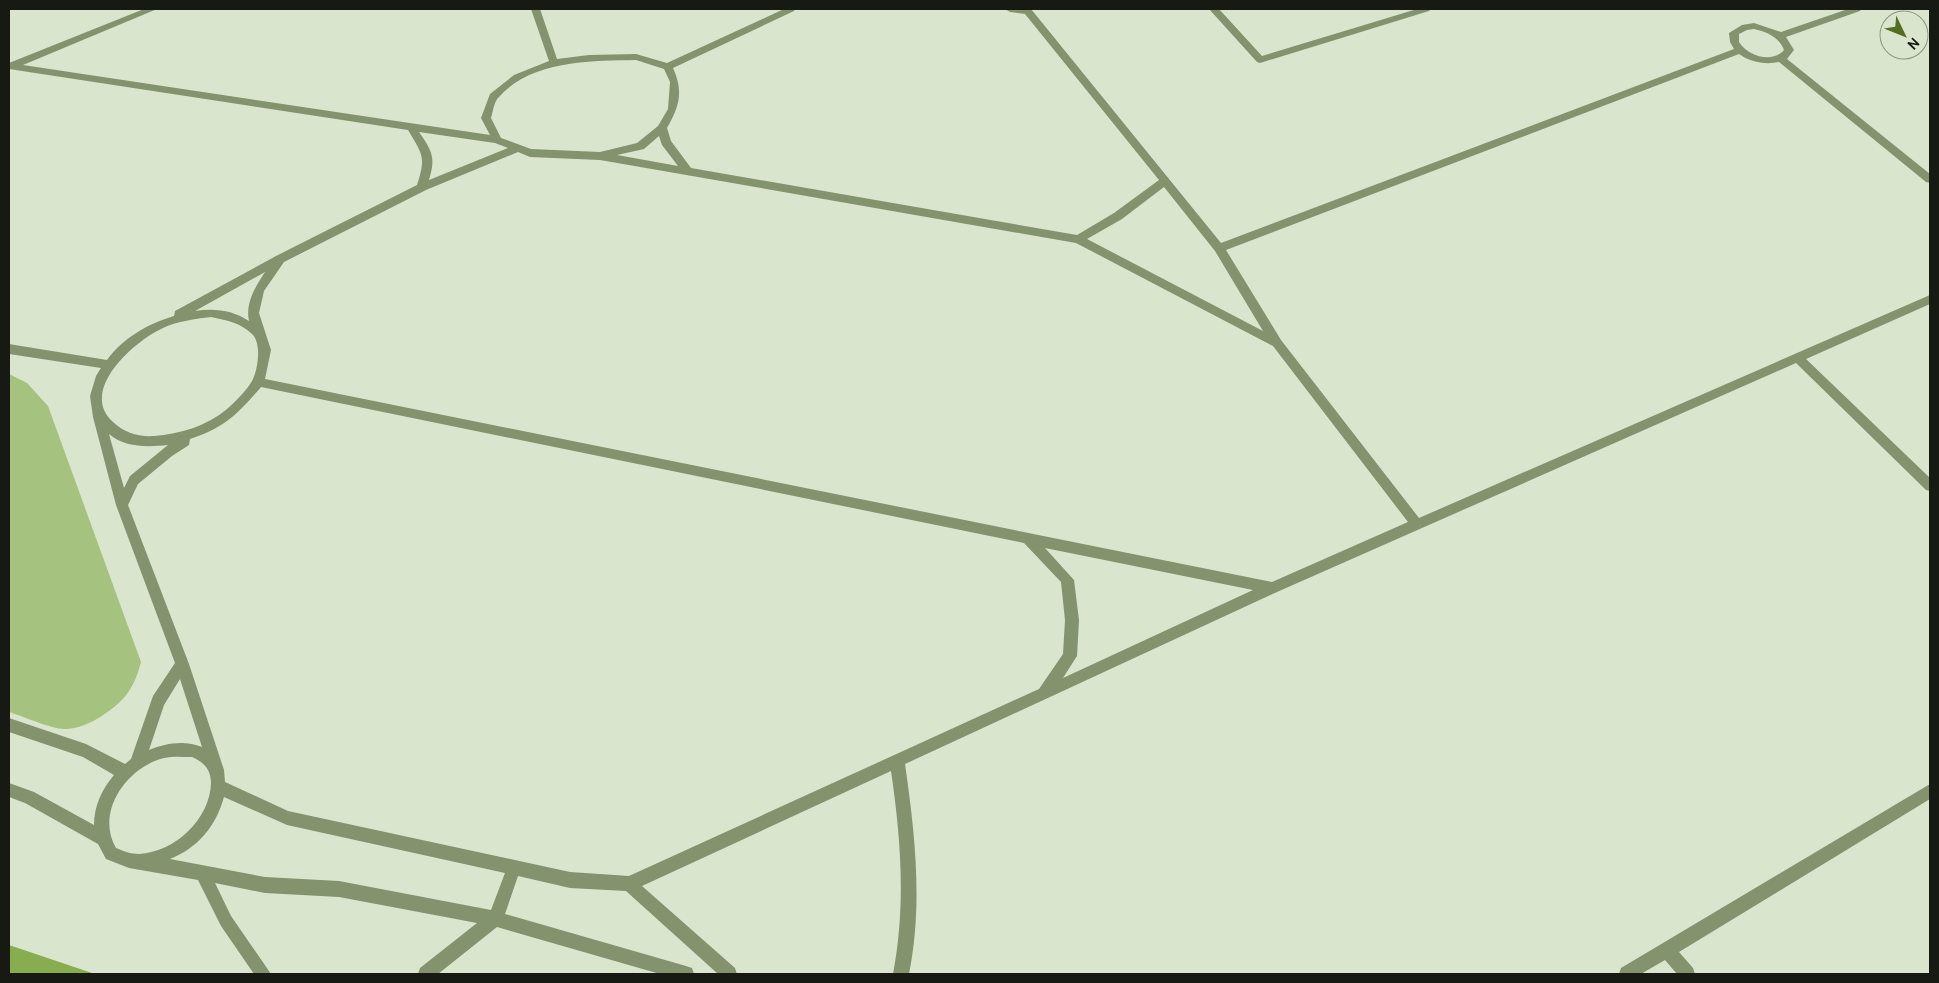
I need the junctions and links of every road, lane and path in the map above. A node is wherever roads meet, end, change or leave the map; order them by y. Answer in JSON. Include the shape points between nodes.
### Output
{"nodes":[{"id":1,"x":152,"y":9,"type":"edge"},
{"id":2,"x":535,"y":9,"type":"edge"},
{"id":3,"x":791,"y":9,"type":"edge"},
{"id":4,"x":1010,"y":9,"type":"edge"},
{"id":5,"x":1214,"y":9,"type":"edge"},
{"id":6,"x":1426,"y":9,"type":"edge"},
{"id":7,"x":1857,"y":9,"type":"edge"},
{"id":8,"x":1027,"y":10,"type":"edge"},
{"id":9,"x":1780,"y":36,"type":"junction"},
{"id":10,"x":1740,"y":50,"type":"junction"},
{"id":11,"x":1781,"y":59,"type":"junction"},
{"id":12,"x":554,"y":63,"type":"junction"},
{"id":13,"x":10,"y":66,"type":"edge"},
{"id":14,"x":668,"y":67,"type":"junction"},
{"id":15,"x":411,"y":127,"type":"junction"},
{"id":16,"x":662,"y":128,"type":"junction"},
{"id":17,"x":497,"y":140,"type":"junction"},
{"id":18,"x":518,"y":148,"type":"junction"},
{"id":19,"x":600,"y":156,"type":"junction"},
{"id":20,"x":688,"y":172,"type":"junction"},
{"id":21,"x":1930,"y":179,"type":"edge"},
{"id":22,"x":1165,"y":180,"type":"junction"},
{"id":23,"x":422,"y":187,"type":"junction"},
{"id":24,"x":1078,"y":240,"type":"junction"},
{"id":25,"x":1219,"y":248,"type":"junction"},
{"id":26,"x":280,"y":259,"type":"junction"},
{"id":27,"x":1930,"y":300,"type":"edge"},
{"id":28,"x":159,"y":325,"type":"junction"},
{"id":29,"x":258,"y":332,"type":"junction"},
{"id":30,"x":1277,"y":343,"type":"junction"},
{"id":31,"x":9,"y":349,"type":"edge"},
{"id":32,"x":1798,"y":358,"type":"junction"},
{"id":33,"x":110,"y":365,"type":"junction"},
{"id":34,"x":258,"y":382,"type":"junction"},
{"id":35,"x":99,"y":417,"type":"junction"},
{"id":36,"x":203,"y":430,"type":"junction"},
{"id":37,"x":1930,"y":486,"type":"edge"},
{"id":38,"x":122,"y":505,"type":"junction"},
{"id":39,"x":1417,"y":524,"type":"junction"},
{"id":40,"x":1028,"y":539,"type":"junction"},
{"id":41,"x":1272,"y":588,"type":"junction"},
{"id":42,"x":182,"y":664,"type":"junction"},
{"id":43,"x":1043,"y":694,"type":"junction"},
{"id":44,"x":9,"y":725,"type":"edge"},
{"id":45,"x":897,"y":762,"type":"junction"},
{"id":46,"x":132,"y":769,"type":"junction"},
{"id":47,"x":217,"y":770,"type":"junction"},
{"id":48,"x":219,"y":787,"type":"junction"},
{"id":49,"x":9,"y":790,"type":"edge"},
{"id":50,"x":1930,"y":791,"type":"edge"},
{"id":51,"x":102,"y":838,"type":"junction"},
{"id":52,"x":139,"y":861,"type":"junction"},
{"id":53,"x":514,"y":868,"type":"junction"},
{"id":54,"x":203,"y":874,"type":"junction"},
{"id":55,"x":629,"y":884,"type":"junction"},
{"id":56,"x":495,"y":919,"type":"junction"},
{"id":57,"x":1668,"y":950,"type":"junction"},
{"id":58,"x":263,"y":974,"type":"edge"},
{"id":59,"x":426,"y":974,"type":"edge"},
{"id":60,"x":686,"y":974,"type":"edge"},
{"id":61,"x":729,"y":974,"type":"edge"},
{"id":62,"x":901,"y":974,"type":"edge"},
{"id":63,"x":1627,"y":974,"type":"edge"},
{"id":64,"x":1687,"y":974,"type":"edge"}],
"edges":[{"from":1,"to":13,"type":"street"},
{"from":2,"to":12,"type":"street"},
{"from":3,"to":14,"type":"street"},
{"from":4,"to":8,"type":"street"},
{"from":5,"to":6,"type":"street","via":[[1260,60]]},
{"from":7,"to":9,"type":"street"},
{"from":8,"to":22,"type":"street"},
{"from":9,"to":10,"type":"street","via":[[1763,28],[1745,27],[1734,33],[1735,44]]},
{"from":9,"to":11,"type":"street","via":[[1789,50]]},
{"from":10,"to":11,"type":"street","via":[[1758,59]]},
{"from":10,"to":25,"type":"street"},
{"from":11,"to":21,"type":"street"},
{"from":12,"to":14,"type":"street","via":[[636,57]]},
{"from":12,"to":17,"type":"street","via":[[517,77],[493,96],[486,118]]},
{"from":13,"to":15,"type":"street"},
{"from":14,"to":16,"type":"street","via":[[675,82],[673,109]]},
{"from":15,"to":17,"type":"street"},
{"from":15,"to":23,"type":"street","via":[[423,146],[428,163]]},
{"from":16,"to":19,"type":"street","via":[[640,146]]},
{"from":16,"to":20,"type":"street","via":[[666,142]]},
{"from":17,"to":18,"type":"street"},
{"from":18,"to":19,"type":"street","via":[[530,152]]},
{"from":18,"to":23,"type":"street"},
{"from":19,"to":20,"type":"street"},
{"from":20,"to":24,"type":"street"},
{"from":22,"to":24,"type":"street","via":[[1118,216]]},
{"from":22,"to":25,"type":"street"},
{"from":23,"to":26,"type":"street"},
{"from":24,"to":30,"type":"street"},
{"from":25,"to":30,"type":"street"},
{"from":26,"to":28,"type":"street"},
{"from":26,"to":29,"type":"street","via":[[259,290],[253,313]]},
{"from":27,"to":32,"type":"street"},
{"from":28,"to":29,"type":"street","via":[[211,313],[235,317]]},
{"from":28,"to":33,"type":"street","via":[[133,341]]},
{"from":29,"to":34,"type":"street","via":[[265,350]]},
{"from":30,"to":39,"type":"street"},
{"from":31,"to":33,"type":"street"},
{"from":32,"to":37,"type":"street"},
{"from":32,"to":39,"type":"street"},
{"from":33,"to":35,"type":"street","via":[[102,376],[96,396]]},
{"from":34,"to":36,"type":"street","via":[[231,413]]},
{"from":34,"to":40,"type":"street"},
{"from":35,"to":36,"type":"street","via":[[120,436],[145,442],[173,440]]},
{"from":35,"to":38,"type":"street"},
{"from":36,"to":38,"type":"street","via":[[168,452],[134,480]]},
{"from":38,"to":42,"type":"street"},
{"from":39,"to":41,"type":"street"},
{"from":40,"to":41,"type":"street"},
{"from":40,"to":43,"type":"street","via":[[1067,580],[1072,620],[1070,656]]},
{"from":41,"to":43,"type":"street"},
{"from":42,"to":46,"type":"street","via":[[158,701]]},
{"from":42,"to":47,"type":"street"},
{"from":43,"to":45,"type":"street"},
{"from":44,"to":46,"type":"street"},
{"from":45,"to":55,"type":"street"},
{"from":45,"to":62,"type":"street","via":[[904,810],[909,891],[906,953]]},
{"from":46,"to":47,"type":"street","via":[[145,759],[165,751],[192,750],[206,756]]},
{"from":46,"to":51,"type":"street","via":[[106,800],[100,821]]},
{"from":47,"to":48,"type":"street"},
{"from":48,"to":52,"type":"street","via":[[215,806],[205,824],[188,841],[168,854]]},
{"from":48,"to":53,"type":"street","via":[[287,818]]},
{"from":49,"to":51,"type":"street","via":[[30,797]]},
{"from":50,"to":57,"type":"street"},
{"from":51,"to":52,"type":"street","via":[[110,854]]},
{"from":52,"to":54,"type":"street"},
{"from":53,"to":55,"type":"street","via":[[570,880]]},
{"from":53,"to":56,"type":"street"},
{"from":54,"to":56,"type":"street","via":[[265,885],[339,889]]},
{"from":54,"to":58,"type":"street","via":[[226,921]]},
{"from":55,"to":61,"type":"street"},
{"from":56,"to":59,"type":"street"},
{"from":56,"to":60,"type":"street"},
{"from":57,"to":63,"type":"street"},
{"from":57,"to":64,"type":"street"}]}
